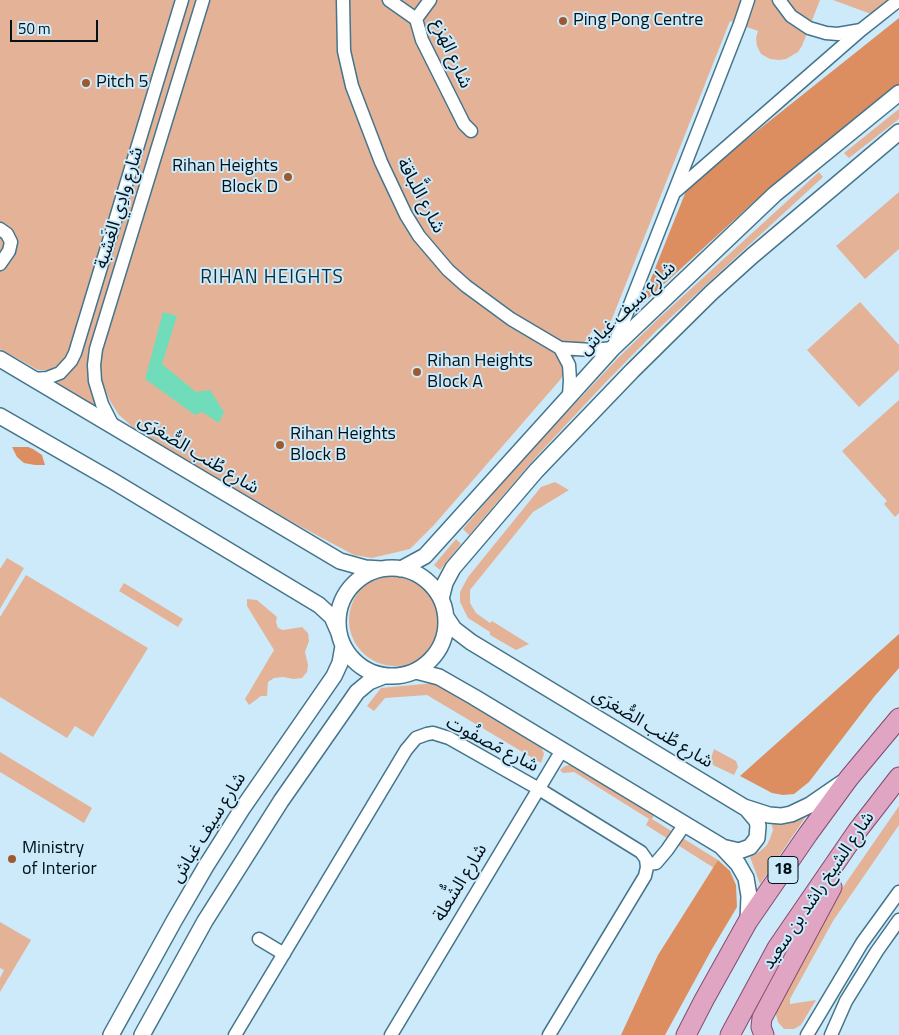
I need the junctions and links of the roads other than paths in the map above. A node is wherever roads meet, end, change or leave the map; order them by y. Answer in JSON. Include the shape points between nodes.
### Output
{"nodes":[{"id":1,"x":182,"y":0,"type":"edge"},
{"id":2,"x":203,"y":0,"type":"edge"},
{"id":3,"x":343,"y":0,"type":"edge"},
{"id":4,"x":389,"y":0,"type":"edge"},
{"id":5,"x":430,"y":0,"type":"edge"},
{"id":6,"x":748,"y":0,"type":"edge"},
{"id":7,"x":779,"y":0,"type":"edge"},
{"id":8,"x":899,"y":0,"type":"edge"},
{"id":9,"x":416,"y":19,"type":"junction"},
{"id":10,"x":861,"y":30,"type":"junction"},
{"id":11,"x":899,"y":93,"type":"edge"},
{"id":12,"x":471,"y":131,"type":"dead end"},
{"id":13,"x":899,"y":132,"type":"edge"},
{"id":14,"x":674,"y":193,"type":"junction"},
{"id":15,"x":0,"y":229,"type":"edge"},
{"id":16,"x":0,"y":264,"type":"edge"},
{"id":17,"x":560,"y":348,"type":"junction"},
{"id":18,"x":613,"y":348,"type":"junction"},
{"id":19,"x":0,"y":360,"type":"edge"},
{"id":20,"x":33,"y":379,"type":"junction"},
{"id":21,"x":568,"y":396,"type":"junction"},
{"id":22,"x":0,"y":416,"type":"edge"},
{"id":23,"x":113,"y":426,"type":"junction"},
{"id":24,"x":382,"y":569,"type":"junction"},
{"id":25,"x":402,"y":569,"type":"junction"},
{"id":26,"x":441,"y":600,"type":"junction"},
{"id":27,"x":446,"y":617,"type":"junction"},
{"id":28,"x":341,"y":639,"type":"junction"},
{"id":29,"x":416,"y":671,"type":"junction"},
{"id":30,"x":384,"y":676,"type":"junction"},
{"id":31,"x":899,"y":718,"type":"edge"},
{"id":32,"x":562,"y":750,"type":"junction"},
{"id":33,"x":899,"y":777,"type":"edge"},
{"id":34,"x":849,"y":778,"type":"junction"},
{"id":35,"x":539,"y":788,"type":"junction"},
{"id":36,"x":744,"y":807,"type":"junction"},
{"id":37,"x":682,"y":822,"type":"junction"},
{"id":38,"x":858,"y":830,"type":"junction"},
{"id":39,"x":721,"y":846,"type":"junction"},
{"id":40,"x":647,"y":864,"type":"junction"},
{"id":41,"x":899,"y":892,"type":"edge"},
{"id":42,"x":899,"y":920,"type":"edge"},
{"id":43,"x":748,"y":921,"type":"junction"},
{"id":44,"x":259,"y":939,"type":"dead end"},
{"id":45,"x":284,"y":954,"type":"junction"},
{"id":46,"x":112,"y":1035,"type":"edge"},
{"id":47,"x":142,"y":1035,"type":"edge"},
{"id":48,"x":235,"y":1035,"type":"edge"},
{"id":49,"x":391,"y":1035,"type":"edge"},
{"id":50,"x":549,"y":1035,"type":"edge"},
{"id":51,"x":686,"y":1035,"type":"edge"},
{"id":52,"x":730,"y":1035,"type":"edge"},
{"id":53,"x":764,"y":1035,"type":"edge"},
{"id":54,"x":807,"y":1035,"type":"edge"},
{"id":55,"x":831,"y":1035,"type":"edge"}],
"edges":[{"from":1,"to":20,"type":"street","name":"شارع وادِي الغَشبة","via":[[75,353],[60,372],[47,378]]},
{"from":2,"to":23,"type":"street","name":"شارع وادِي الغَشبة","via":[[96,349],[95,381]]},
{"from":3,"to":17,"type":"street","name":"شارع اللَّباقة","via":[[344,51],[352,86],[381,162],[419,236],[466,286],[511,319]]},
{"from":4,"to":9,"type":"street","name":"شارع الهَزع"},
{"from":5,"to":9,"type":"street"},
{"from":6,"to":14,"type":"street"},
{"from":7,"to":10,"type":"street","via":[[791,16],[809,28],[838,34]]},
{"from":8,"to":10,"type":"street"},
{"from":9,"to":12,"type":"street","name":"شارع الهَزع","via":[[422,40],[464,124]]},
{"from":10,"to":14,"type":"street"},
{"from":11,"to":18,"type":"street","name":"شارع سيف غباش","via":[[775,194]]},
{"from":13,"to":26,"type":"street","via":[[752,256],[632,371],[536,471],[453,568]]},
{"from":14,"to":18,"type":"street"},
{"from":15,"to":16,"type":"street","via":[[11,242]]},
{"from":17,"to":18,"type":"street","name":"شارع اللَّباقة"},
{"from":17,"to":21,"type":"street","via":[[569,365]]},
{"from":18,"to":21,"type":"street","name":"شارع سيف غباش"},
{"from":19,"to":20,"type":"street","name":"شارع طُنب الصُّغرَى"},
{"from":20,"to":23,"type":"street","name":"شارع طُنب الصُّغرَى"},
{"from":21,"to":25,"type":"street","name":"شارع سيف غباش","via":[[425,556]]},
{"from":22,"to":28,"type":"street","via":[[319,606],[332,618]]},
{"from":23,"to":24,"type":"street","name":"شارع طُنب الصُّغرَى","via":[[340,561]]},
{"from":24,"to":25,"type":"street"},
{"from":24,"to":28,"type":"street","via":[[364,576],[350,588],[339,614]]},
{"from":25,"to":26,"type":"street","via":[[425,579]]},
{"from":26,"to":27,"type":"street"},
{"from":27,"to":29,"type":"street","via":[[441,644],[431,660]]},
{"from":27,"to":36,"type":"street","name":"شارع طُنب الصُّغرَى","via":[[454,629],[470,642]]},
{"from":28,"to":30,"type":"street","via":[[360,666]]},
{"from":28,"to":46,"type":"street","name":"شارع سيف غباش","via":[[340,663],[334,676],[206,866]]},
{"from":29,"to":30,"type":"street"},
{"from":29,"to":32,"type":"street","via":[[448,682]]},
{"from":30,"to":47,"type":"street","via":[[357,692],[281,801],[205,922]]},
{"from":31,"to":34,"type":"main road","number":"18"},
{"from":32,"to":35,"type":"street","name":"شارع الشُّعلة"},
{"from":32,"to":37,"type":"street"},
{"from":33,"to":38,"type":"main road","name":"شارع الشيخ راشد بن سعيد","number":"18"},
{"from":34,"to":36,"type":"street","name":"شارع طُنب الصُّغرَى","via":[[791,814],[769,815]]},
{"from":34,"to":43,"type":"main road","number":"18"},
{"from":35,"to":40,"type":"street","name":"شارع مَصفُوت","via":[[640,852]]},
{"from":35,"to":45,"type":"street","name":"شارع مَصفُوت","via":[[444,735],[427,734],[416,738]]},
{"from":35,"to":49,"type":"street","name":"شارع الشُّعلة"},
{"from":36,"to":39,"type":"street","via":[[757,820],[757,838],[750,847],[739,851]]},
{"from":37,"to":39,"type":"street"},
{"from":37,"to":40,"type":"street","via":[[656,863]]},
{"from":38,"to":52,"type":"main road","name":"شارع الشيخ راشد بن سعيد","number":"18","via":[[777,948]]},
{"from":38,"to":53,"type":"main road","via":[[840,872],[762,1018]]},
{"from":39,"to":43,"type":"street","via":[[746,878]]},
{"from":40,"to":50,"type":"street","via":[[645,876]]},
{"from":41,"to":54,"type":"street","via":[[862,943]]},
{"from":42,"to":55,"type":"street","via":[[846,1001]]},
{"from":43,"to":51,"type":"main road","number":"18"},
{"from":44,"to":45,"type":"street"},
{"from":45,"to":48,"type":"street","name":"شارع مَصفُوت"}]}
